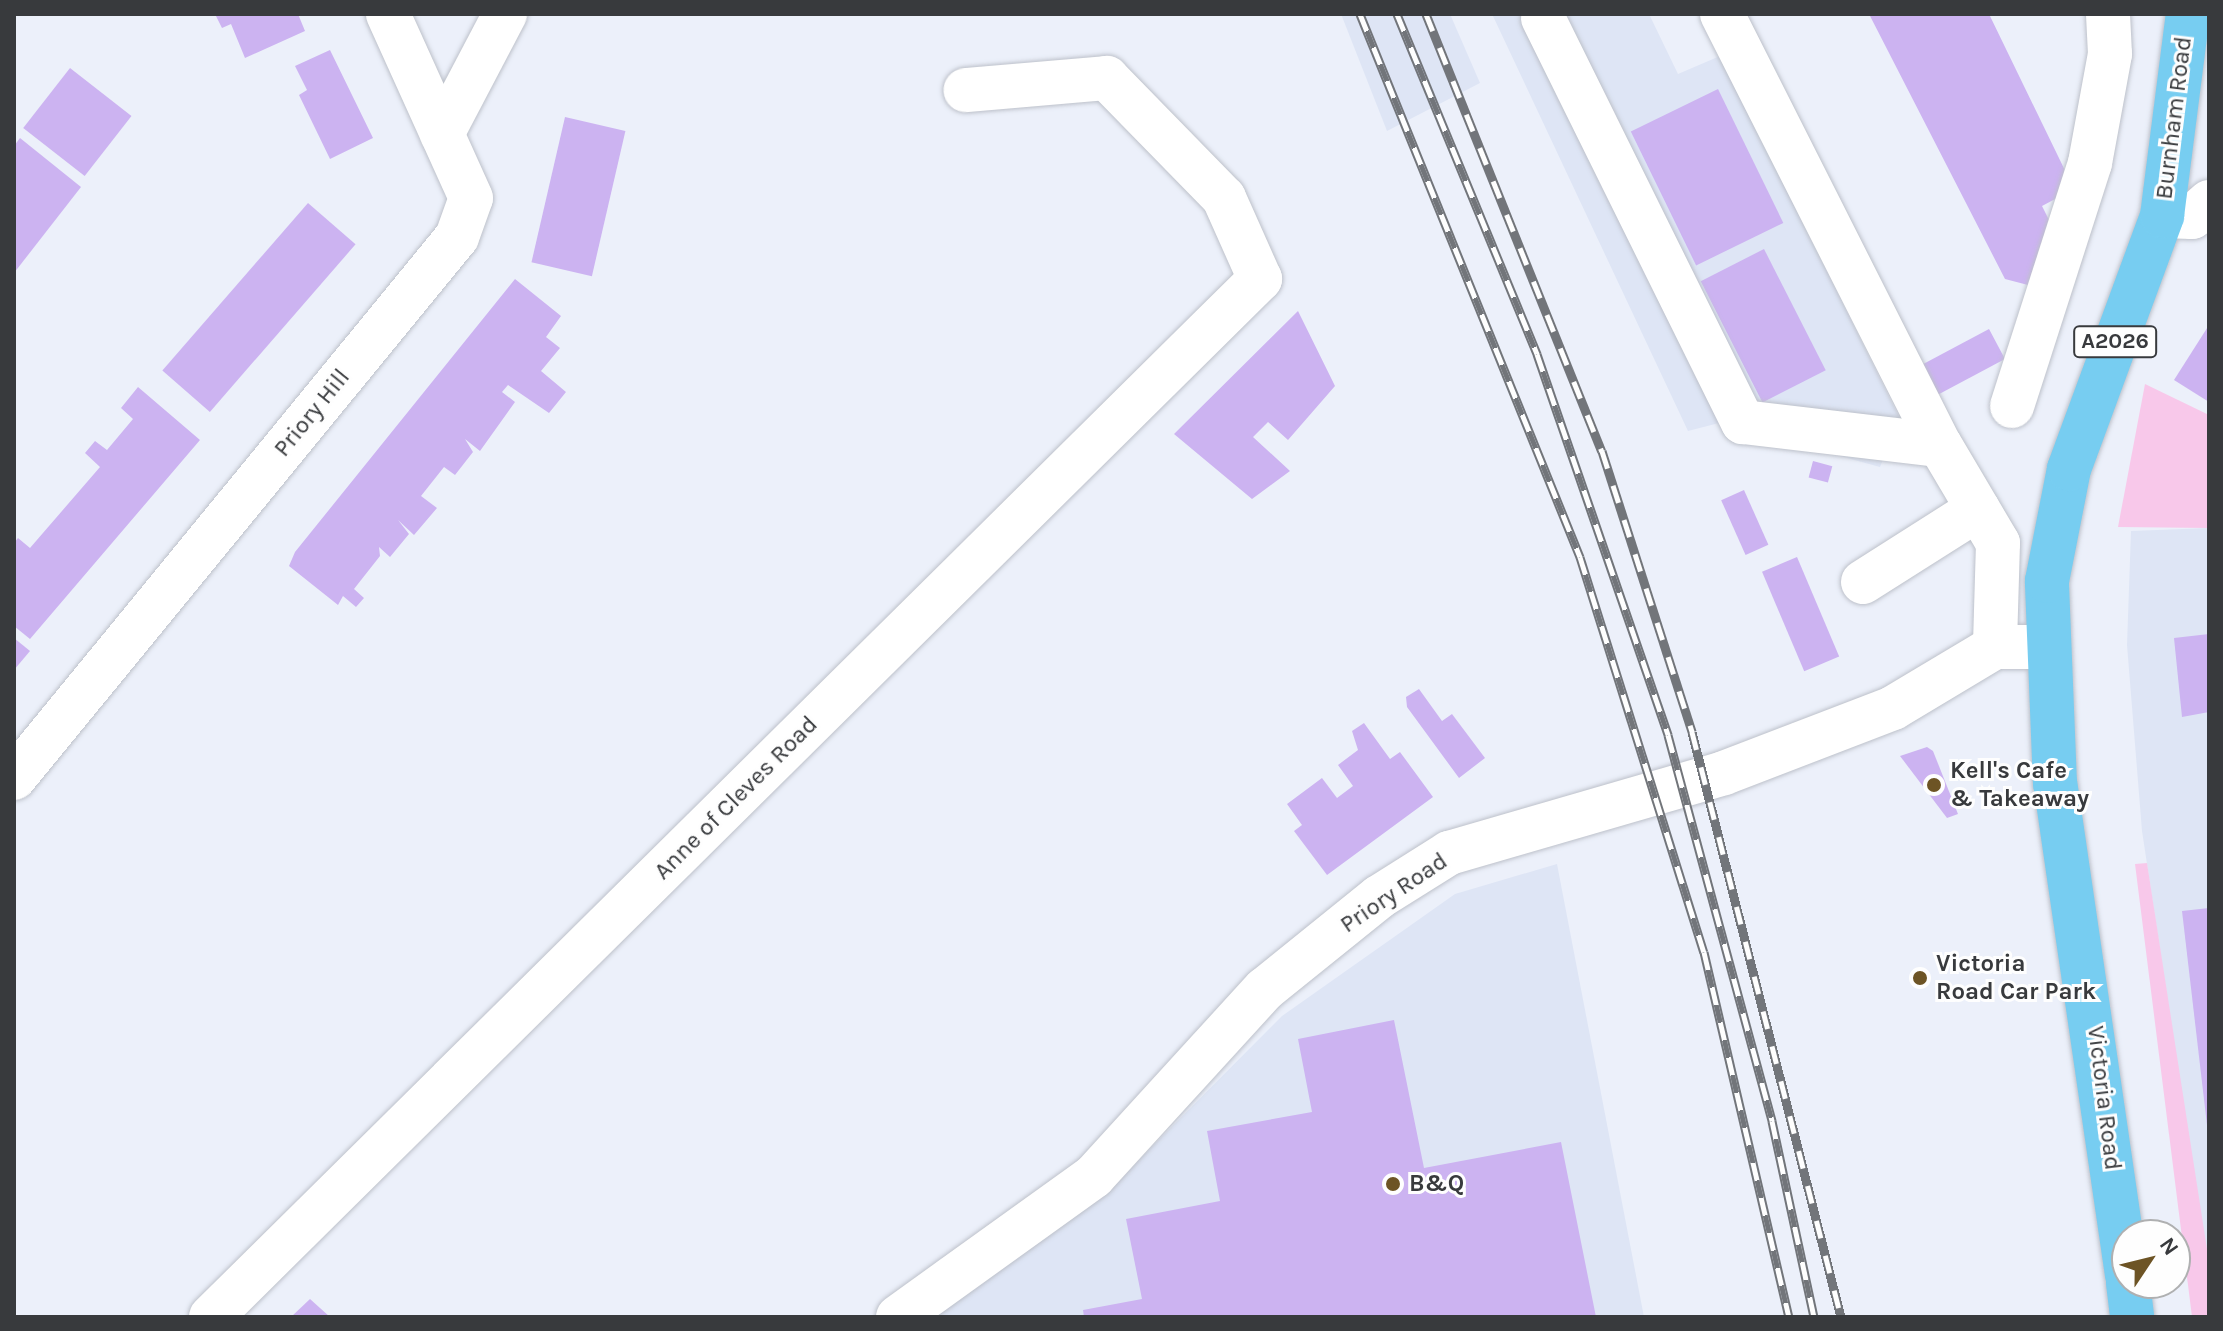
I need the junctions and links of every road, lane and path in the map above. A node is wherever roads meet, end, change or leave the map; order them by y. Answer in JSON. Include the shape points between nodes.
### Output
{"nodes":[{"id":1,"x":388,"y":14,"type":"edge"},
{"id":2,"x":505,"y":14,"type":"edge"},
{"id":3,"x":1722,"y":14,"type":"edge"},
{"id":4,"x":2108,"y":14,"type":"edge"},
{"id":5,"x":2188,"y":14,"type":"edge"},
{"id":6,"x":1543,"y":18,"type":"dead end"},
{"id":7,"x":966,"y":90,"type":"dead end"},
{"id":8,"x":442,"y":134,"type":"junction"},
{"id":9,"x":2209,"y":202,"type":"edge"},
{"id":10,"x":2162,"y":216,"type":"junction"},
{"id":11,"x":2012,"y":406,"type":"dead end"},
{"id":12,"x":1940,"y":445,"type":"junction"},
{"id":13,"x":1988,"y":526,"type":"junction"},
{"id":14,"x":2053,"y":549,"type":"junction"},
{"id":15,"x":1863,"y":582,"type":"dead end"},
{"id":16,"x":1995,"y":647,"type":"junction"},
{"id":17,"x":2045,"y":647,"type":"junction"},
{"id":18,"x":14,"y":778,"type":"edge"},
{"id":19,"x":2119,"y":1219,"type":"edge"},
{"id":20,"x":211,"y":1317,"type":"edge"},
{"id":21,"x":898,"y":1317,"type":"edge"}],
"edges":[{"from":1,"to":8,"type":"street","name":"Priory Hill"},
{"from":2,"to":8,"type":"street"},
{"from":3,"to":12,"type":"street"},
{"from":4,"to":11,"type":"street","via":[[2110,54],[2090,163]]},
{"from":5,"to":10,"type":"main road","name":"Burnham Road","number":"A2026"},
{"from":6,"to":12,"type":"street","via":[[1743,422]]},
{"from":7,"to":20,"type":"street","name":"Anne of Cleves Road","via":[[1107,78],[1224,198],[1260,279]]},
{"from":8,"to":18,"type":"street","name":"Priory Hill","via":[[471,198],[457,237]]},
{"from":9,"to":10,"type":"street","via":[[2192,217]]},
{"from":10,"to":14,"type":"main road","name":"Burnham Road","number":"A2026","via":[[2069,469]]},
{"from":12,"to":13,"type":"street"},
{"from":13,"to":14,"type":"street"},
{"from":13,"to":15,"type":"street"},
{"from":13,"to":16,"type":"street"},
{"from":14,"to":17,"type":"main road","name":"Victoria Road","number":"A2026"},
{"from":16,"to":17,"type":"street"},
{"from":16,"to":21,"type":"street","name":"Priory Road","via":[[1893,708],[1724,773],[1449,853],[1379,897],[1265,989],[1094,1176]]},
{"from":17,"to":19,"type":"main road","name":"Victoria Road","number":"A2026","via":[[2055,784]]}]}
